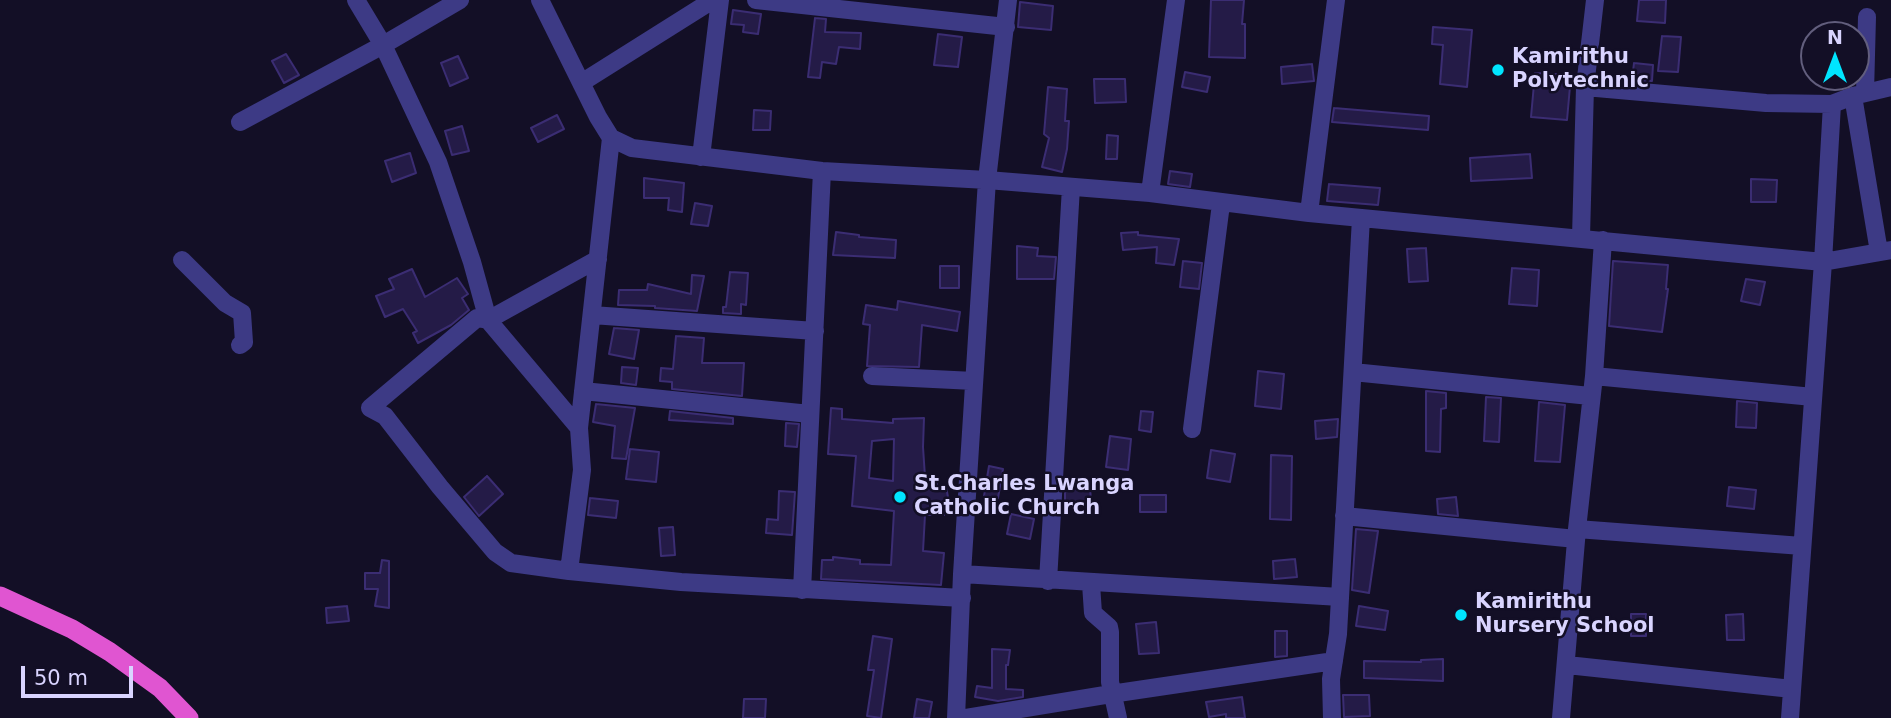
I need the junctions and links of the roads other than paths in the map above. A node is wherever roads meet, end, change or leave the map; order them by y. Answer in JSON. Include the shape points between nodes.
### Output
{"nodes":[{"id":1,"x":356,"y":0,"type":"edge"},
{"id":2,"x":460,"y":0,"type":"edge"},
{"id":3,"x":541,"y":0,"type":"edge"},
{"id":4,"x":713,"y":0,"type":"edge"},
{"id":5,"x":720,"y":0,"type":"edge"},
{"id":6,"x":756,"y":0,"type":"edge"},
{"id":7,"x":1009,"y":0,"type":"edge"},
{"id":8,"x":1176,"y":0,"type":"edge"},
{"id":9,"x":1336,"y":0,"type":"edge"},
{"id":10,"x":1595,"y":0,"type":"edge"},
{"id":11,"x":1867,"y":17,"type":"dead end"},
{"id":12,"x":1006,"y":27,"type":"junction"},
{"id":13,"x":383,"y":45,"type":"junction"},
{"id":14,"x":581,"y":83,"type":"junction"},
{"id":15,"x":1586,"y":87,"type":"junction"},
{"id":16,"x":1891,"y":87,"type":"edge"},
{"id":17,"x":1859,"y":95,"type":"junction"},
{"id":18,"x":1832,"y":104,"type":"junction"},
{"id":19,"x":240,"y":122,"type":"dead end"},
{"id":20,"x":611,"y":138,"type":"junction"},
{"id":21,"x":701,"y":157,"type":"junction"},
{"id":22,"x":822,"y":171,"type":"junction"},
{"id":23,"x":987,"y":180,"type":"junction"},
{"id":24,"x":1071,"y":187,"type":"junction"},
{"id":25,"x":1150,"y":193,"type":"junction"},
{"id":26,"x":1221,"y":204,"type":"junction"},
{"id":27,"x":1309,"y":213,"type":"junction"},
{"id":28,"x":1361,"y":218,"type":"junction"},
{"id":29,"x":1581,"y":237,"type":"junction"},
{"id":30,"x":1603,"y":240,"type":"junction"},
{"id":31,"x":1885,"y":251,"type":"edge"},
{"id":32,"x":598,"y":259,"type":"junction"},
{"id":33,"x":182,"y":260,"type":"dead end"},
{"id":34,"x":1823,"y":262,"type":"junction"},
{"id":35,"x":592,"y":315,"type":"junction"},
{"id":36,"x":488,"y":320,"type":"junction"},
{"id":37,"x":815,"y":331,"type":"junction"},
{"id":38,"x":240,"y":345,"type":"dead end"},
{"id":39,"x":1353,"y":372,"type":"junction"},
{"id":40,"x":872,"y":376,"type":"dead end"},
{"id":41,"x":1594,"y":376,"type":"junction"},
{"id":42,"x":974,"y":382,"type":"junction"},
{"id":43,"x":583,"y":391,"type":"junction"},
{"id":44,"x":1590,"y":396,"type":"junction"},
{"id":45,"x":1813,"y":397,"type":"junction"},
{"id":46,"x":810,"y":414,"type":"junction"},
{"id":47,"x":579,"y":428,"type":"junction"},
{"id":48,"x":1192,"y":429,"type":"dead end"},
{"id":49,"x":1344,"y":516,"type":"junction"},
{"id":50,"x":1577,"y":534,"type":"junction"},
{"id":51,"x":1802,"y":546,"type":"junction"},
{"id":52,"x":569,"y":571,"type":"junction"},
{"id":53,"x":962,"y":574,"type":"junction"},
{"id":54,"x":1048,"y":581,"type":"junction"},
{"id":55,"x":1091,"y":583,"type":"junction"},
{"id":56,"x":802,"y":590,"type":"junction"},
{"id":57,"x":0,"y":596,"type":"edge"},
{"id":58,"x":1340,"y":597,"type":"junction"},
{"id":59,"x":962,"y":598,"type":"junction"},
{"id":60,"x":1334,"y":661,"type":"junction"},
{"id":61,"x":1567,"y":665,"type":"junction"},
{"id":62,"x":1792,"y":689,"type":"junction"},
{"id":63,"x":1111,"y":694,"type":"junction"},
{"id":64,"x":189,"y":718,"type":"edge"},
{"id":65,"x":956,"y":718,"type":"edge"},
{"id":66,"x":966,"y":718,"type":"edge"},
{"id":67,"x":1118,"y":718,"type":"edge"},
{"id":68,"x":1332,"y":718,"type":"edge"},
{"id":69,"x":1561,"y":718,"type":"edge"},
{"id":70,"x":1790,"y":718,"type":"edge"}],
"edges":[{"from":1,"to":13,"type":"street"},
{"from":2,"to":13,"type":"street"},
{"from":3,"to":14,"type":"street"},
{"from":4,"to":14,"type":"street"},
{"from":5,"to":21,"type":"street"},
{"from":6,"to":12,"type":"street"},
{"from":7,"to":12,"type":"street"},
{"from":8,"to":25,"type":"street"},
{"from":9,"to":27,"type":"street"},
{"from":10,"to":15,"type":"street"},
{"from":11,"to":17,"type":"street"},
{"from":12,"to":23,"type":"street"},
{"from":13,"to":19,"type":"street"},
{"from":13,"to":36,"type":"street","via":[[438,162]]},
{"from":14,"to":20,"type":"street"},
{"from":15,"to":18,"type":"street","via":[[1766,103]]},
{"from":15,"to":29,"type":"street"},
{"from":16,"to":17,"type":"street"},
{"from":17,"to":18,"type":"street"},
{"from":17,"to":31,"type":"street"},
{"from":18,"to":34,"type":"street"},
{"from":20,"to":21,"type":"street","via":[[632,148]]},
{"from":20,"to":32,"type":"street"},
{"from":21,"to":22,"type":"street"},
{"from":22,"to":23,"type":"street"},
{"from":22,"to":37,"type":"street"},
{"from":23,"to":24,"type":"street"},
{"from":23,"to":42,"type":"street"},
{"from":24,"to":25,"type":"street"},
{"from":24,"to":54,"type":"street"},
{"from":25,"to":26,"type":"street"},
{"from":26,"to":27,"type":"street"},
{"from":26,"to":48,"type":"street"},
{"from":27,"to":28,"type":"street"},
{"from":28,"to":29,"type":"street"},
{"from":28,"to":39,"type":"street"},
{"from":29,"to":30,"type":"street"},
{"from":30,"to":34,"type":"street"},
{"from":30,"to":41,"type":"street"},
{"from":31,"to":34,"type":"street"},
{"from":32,"to":35,"type":"street"},
{"from":32,"to":36,"type":"street"},
{"from":33,"to":38,"type":"street","via":[[225,303],[242,313],[244,342]]},
{"from":34,"to":45,"type":"street"},
{"from":35,"to":37,"type":"street"},
{"from":35,"to":43,"type":"street"},
{"from":36,"to":47,"type":"street"},
{"from":36,"to":52,"type":"street","via":[[477,318],[370,408],[385,416],[503,559]]},
{"from":37,"to":46,"type":"street"},
{"from":39,"to":44,"type":"street"},
{"from":39,"to":49,"type":"street"},
{"from":40,"to":42,"type":"street"},
{"from":41,"to":44,"type":"street"},
{"from":41,"to":45,"type":"street"},
{"from":42,"to":53,"type":"street"},
{"from":43,"to":46,"type":"street"},
{"from":43,"to":47,"type":"street"},
{"from":44,"to":50,"type":"street"},
{"from":45,"to":51,"type":"street"},
{"from":46,"to":56,"type":"street"},
{"from":47,"to":52,"type":"street","via":[[582,470]]},
{"from":49,"to":50,"type":"street"},
{"from":49,"to":58,"type":"street"},
{"from":50,"to":51,"type":"street"},
{"from":50,"to":61,"type":"street"},
{"from":51,"to":62,"type":"street"},
{"from":52,"to":56,"type":"street"},
{"from":53,"to":54,"type":"street"},
{"from":53,"to":59,"type":"street"},
{"from":54,"to":55,"type":"street"},
{"from":55,"to":58,"type":"street"},
{"from":55,"to":63,"type":"street","via":[[1093,613],[1111,632]]},
{"from":56,"to":59,"type":"street"},
{"from":57,"to":64,"type":"highway","via":[[110,652],[160,688]]},
{"from":58,"to":60,"type":"street"},
{"from":59,"to":65,"type":"street"},
{"from":60,"to":63,"type":"street"},
{"from":60,"to":68,"type":"street"},
{"from":61,"to":62,"type":"street"},
{"from":61,"to":69,"type":"street"},
{"from":62,"to":70,"type":"street"},
{"from":63,"to":66,"type":"street"},
{"from":63,"to":67,"type":"street"}]}
